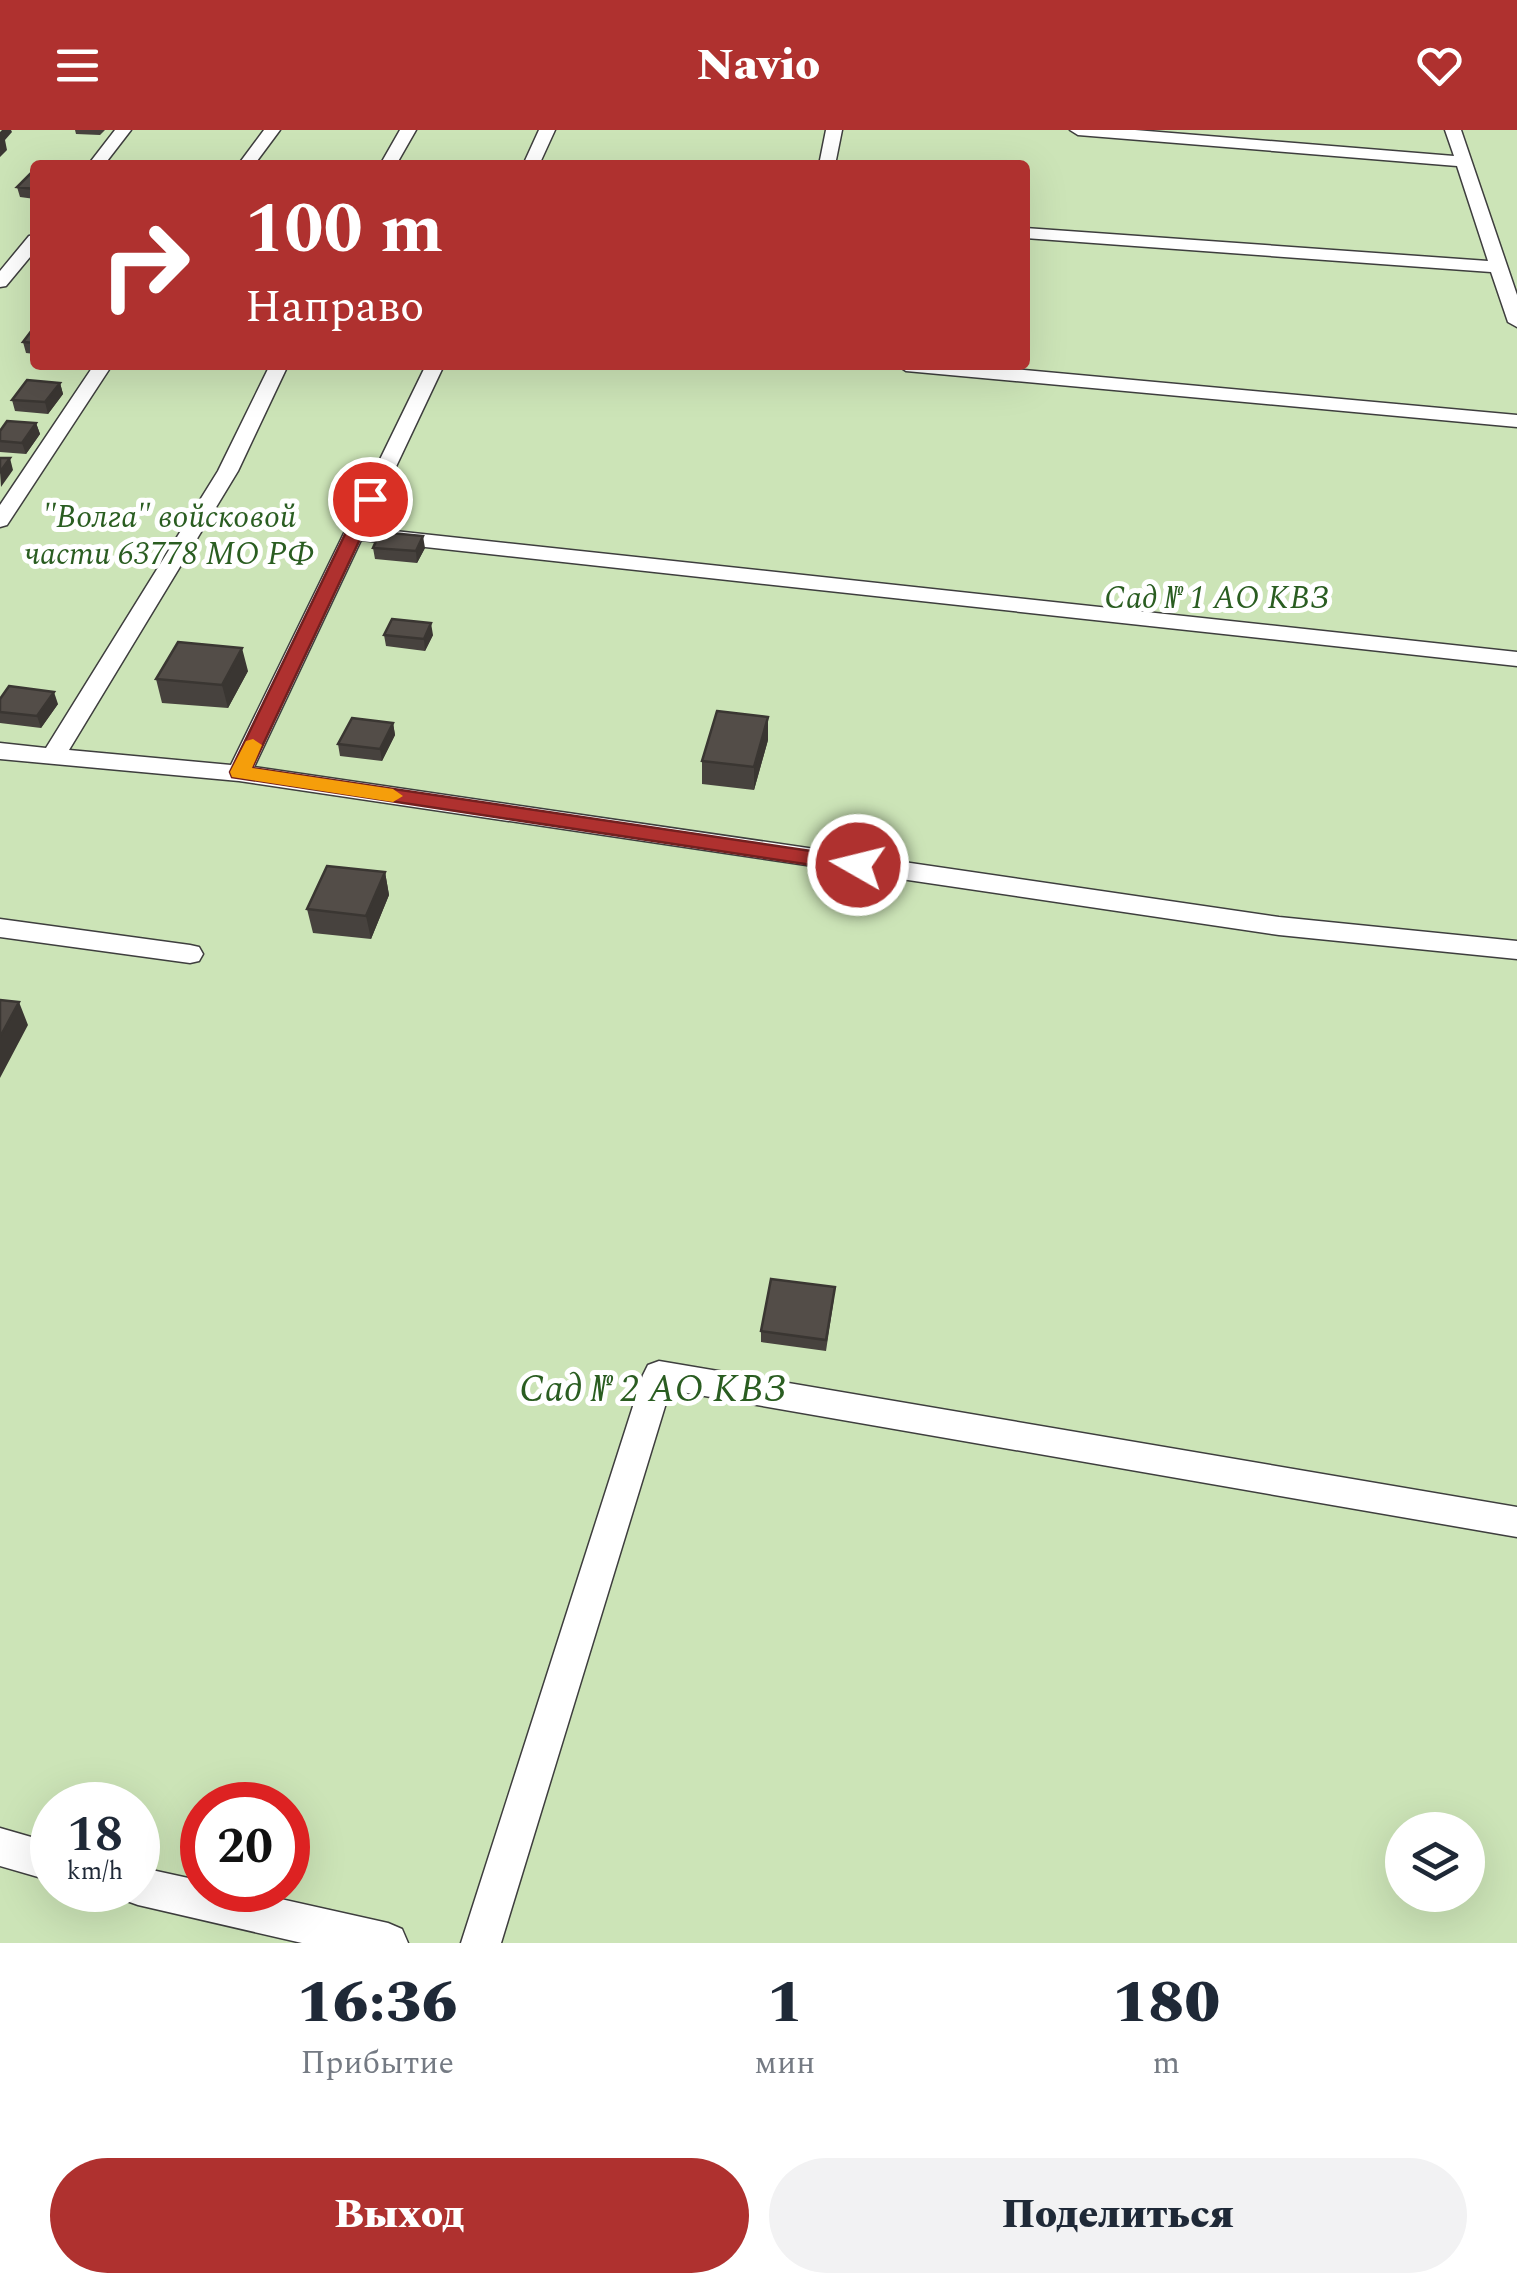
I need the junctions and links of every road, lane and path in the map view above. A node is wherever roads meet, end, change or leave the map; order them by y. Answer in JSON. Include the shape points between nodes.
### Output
{"nodes":[{"id":1,"x":123,"y":130,"type":"edge"},
{"id":2,"x":272,"y":130,"type":"edge"},
{"id":3,"x":408,"y":130,"type":"edge"},
{"id":4,"x":547,"y":130,"type":"edge"},
{"id":5,"x":834,"y":130,"type":"edge"},
{"id":6,"x":1078,"y":130,"type":"edge"},
{"id":7,"x":1453,"y":130,"type":"edge"},
{"id":8,"x":100,"y":160,"type":"edge"},
{"id":9,"x":250,"y":160,"type":"edge"},
{"id":10,"x":391,"y":160,"type":"edge"},
{"id":11,"x":532,"y":160,"type":"edge"},
{"id":12,"x":828,"y":160,"type":"edge"},
{"id":13,"x":1464,"y":162,"type":"junction"},
{"id":14,"x":1030,"y":233,"type":"edge"},
{"id":15,"x":30,"y":246,"type":"edge"},
{"id":16,"x":1499,"y":267,"type":"junction"},
{"id":17,"x":0,"y":282,"type":"edge"},
{"id":18,"x":1517,"y":322,"type":"edge"},
{"id":19,"x":100,"y":370,"type":"edge"},
{"id":20,"x":277,"y":370,"type":"edge"},
{"id":21,"x":433,"y":370,"type":"edge"},
{"id":22,"x":961,"y":370,"type":"edge"},
{"id":23,"x":1517,"y":421,"type":"edge"},
{"id":24,"x":0,"y":521,"type":"edge"},
{"id":25,"x":354,"y":532,"type":"junction"},
{"id":26,"x":1517,"y":660,"type":"edge"},
{"id":27,"x":0,"y":751,"type":"edge"},
{"id":28,"x":52,"y":758,"type":"junction"},
{"id":29,"x":240,"y":772,"type":"junction"},
{"id":30,"x":0,"y":928,"type":"edge"},
{"id":31,"x":1517,"y":950,"type":"edge"},
{"id":32,"x":190,"y":954,"type":"dead end"},
{"id":33,"x":1517,"y":1522,"type":"edge"},
{"id":34,"x":0,"y":1846,"type":"edge"},
{"id":35,"x":30,"y":1855,"type":"edge"},
{"id":36,"x":160,"y":1891,"type":"edge"},
{"id":37,"x":388,"y":1943,"type":"edge"},
{"id":38,"x":481,"y":1943,"type":"edge"}],
"edges":[{"from":1,"to":8,"type":"lane"},
{"from":2,"to":9,"type":"lane"},
{"from":3,"to":10,"type":"lane"},
{"from":4,"to":11,"type":"lane"},
{"from":5,"to":12,"type":"lane"},
{"from":6,"to":13,"type":"lane"},
{"from":7,"to":13,"type":"lane"},
{"from":13,"to":16,"type":"lane"},
{"from":14,"to":16,"type":"lane"},
{"from":15,"to":17,"type":"lane"},
{"from":16,"to":18,"type":"lane"},
{"from":19,"to":24,"type":"lane"},
{"from":20,"to":28,"type":"lane","via":[[228,471]]},
{"from":21,"to":25,"type":"lane"},
{"from":22,"to":23,"type":"lane"},
{"from":25,"to":26,"type":"lane"},
{"from":25,"to":29,"type":"lane"},
{"from":27,"to":28,"type":"lane"},
{"from":28,"to":29,"type":"lane"},
{"from":29,"to":31,"type":"lane","via":[[1280,926]]},
{"from":30,"to":32,"type":"lane"},
{"from":33,"to":38,"type":"lane","via":[[659,1374]]},
{"from":34,"to":35,"type":"lane"},
{"from":36,"to":37,"type":"lane"}]}
